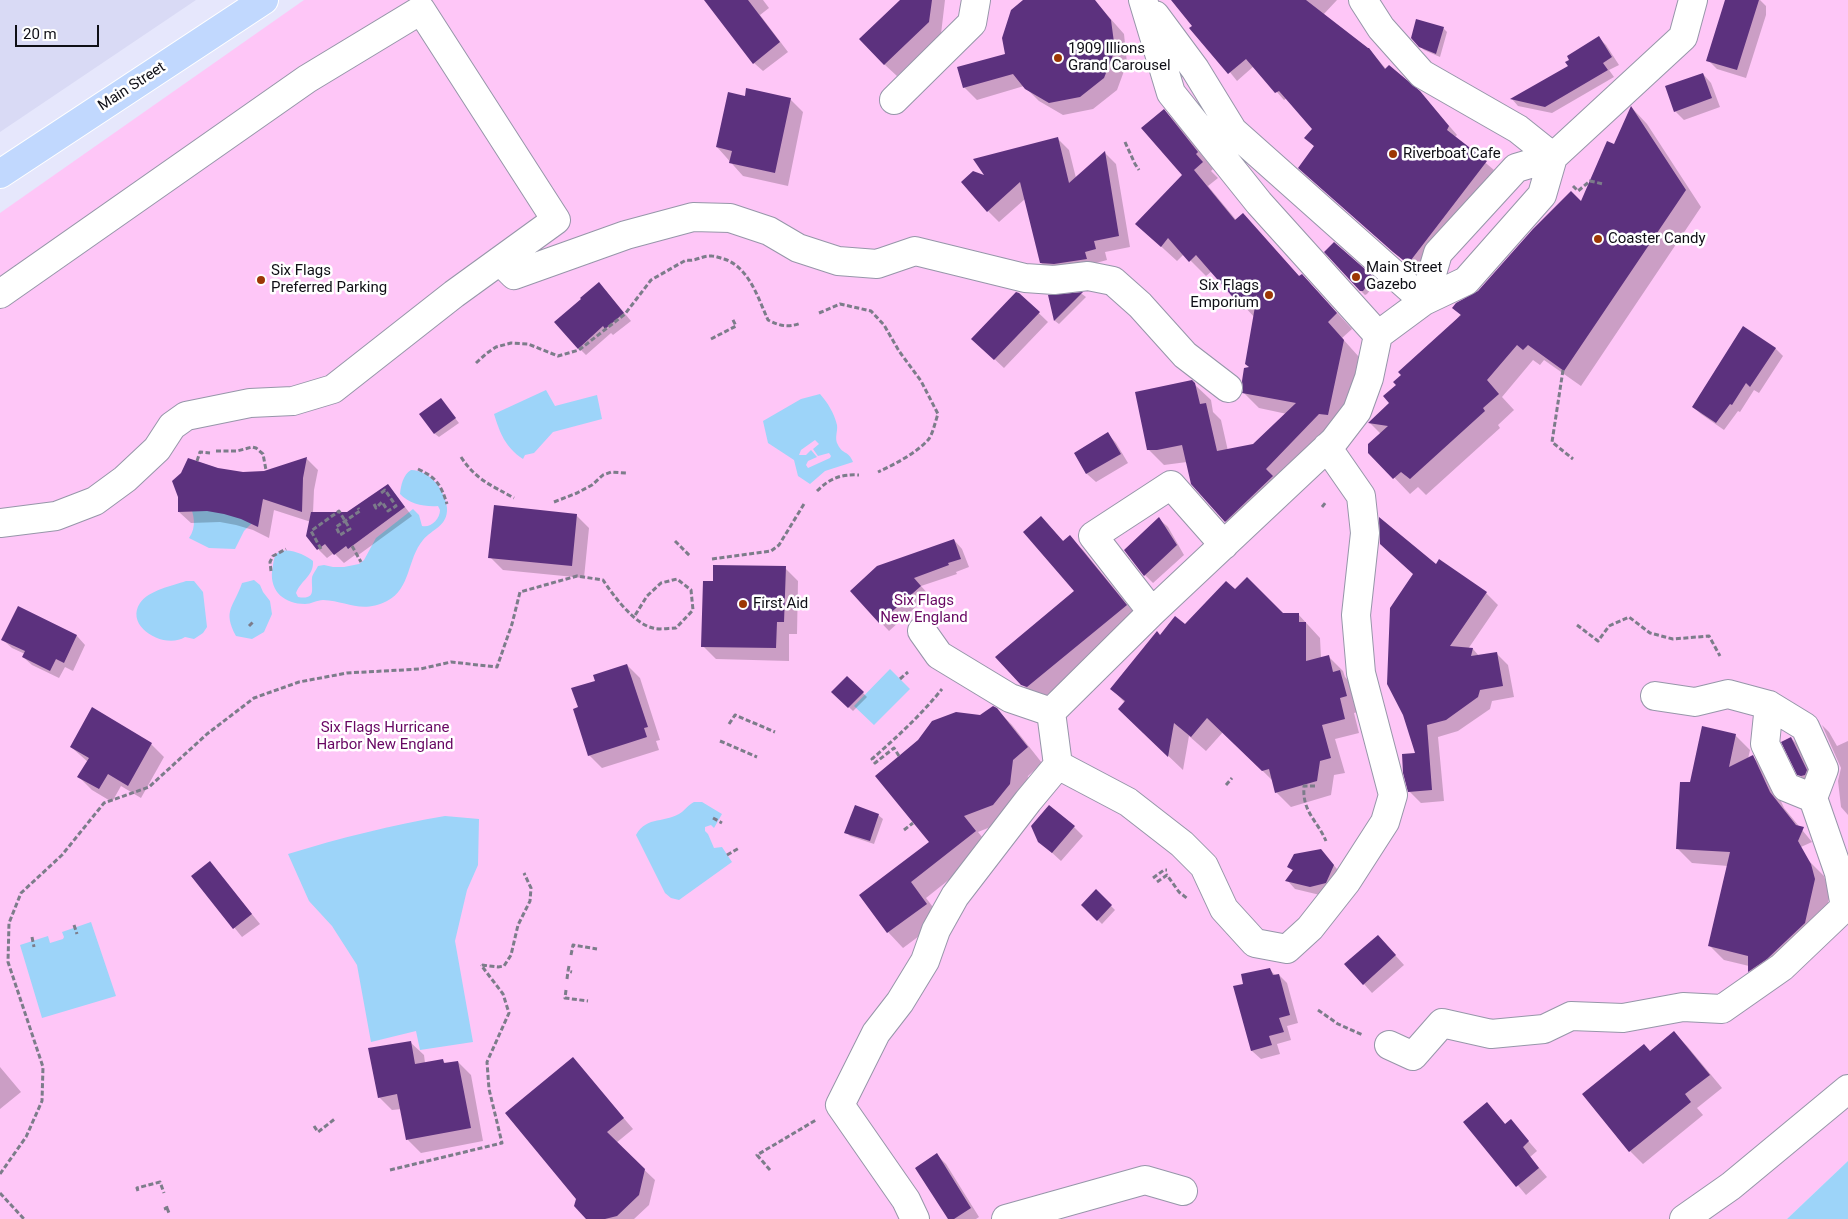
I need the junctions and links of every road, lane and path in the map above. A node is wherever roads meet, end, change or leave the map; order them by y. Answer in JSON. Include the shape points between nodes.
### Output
{"nodes":[{"id":1,"x":264,"y":0,"type":"edge"},
{"id":2,"x":976,"y":0,"type":"edge"},
{"id":3,"x":1143,"y":0,"type":"edge"},
{"id":4,"x":1363,"y":0,"type":"edge"},
{"id":5,"x":1694,"y":0,"type":"edge"},
{"id":6,"x":427,"y":5,"type":"edge"},
{"id":7,"x":894,"y":100,"type":"dead end"},
{"id":8,"x":1125,"y":142,"type":"dead end"},
{"id":9,"x":1554,"y":157,"type":"junction"},
{"id":10,"x":1139,"y":170,"type":"dead end"},
{"id":11,"x":0,"y":174,"type":"edge"},
{"id":12,"x":1567,"y":180,"type":"dead end"},
{"id":13,"x":1603,"y":184,"type":"dead end"},
{"id":14,"x":500,"y":261,"type":"junction"},
{"id":15,"x":0,"y":294,"type":"edge"},
{"id":16,"x":1424,"y":301,"type":"junction"},
{"id":17,"x":819,"y":313,"type":"dead end"},
{"id":18,"x":732,"y":318,"type":"dead end"},
{"id":19,"x":801,"y":324,"type":"dead end"},
{"id":20,"x":1378,"y":335,"type":"junction"},
{"id":21,"x":711,"y":339,"type":"dead end"},
{"id":22,"x":476,"y":363,"type":"dead end"},
{"id":23,"x":1563,"y":370,"type":"dead end"},
{"id":24,"x":1228,"y":388,"type":"dead end"},
{"id":25,"x":1327,"y":447,"type":"junction"},
{"id":26,"x":216,"y":451,"type":"dead end"},
{"id":27,"x":210,"y":453,"type":"dead end"},
{"id":28,"x":461,"y":457,"type":"dead end"},
{"id":29,"x":1573,"y":459,"type":"dead end"},
{"id":30,"x":197,"y":461,"type":"dead end"},
{"id":31,"x":418,"y":469,"type":"dead end"},
{"id":32,"x":266,"y":470,"type":"dead end"},
{"id":33,"x":878,"y":472,"type":"dead end"},
{"id":34,"x":626,"y":473,"type":"dead end"},
{"id":35,"x":859,"y":475,"type":"dead end"},
{"id":36,"x":817,"y":491,"type":"dead end"},
{"id":37,"x":381,"y":493,"type":"dead end"},
{"id":38,"x":514,"y":498,"type":"dead end"},
{"id":39,"x":554,"y":502,"type":"dead end"},
{"id":40,"x":1326,"y":502,"type":"dead end"},
{"id":41,"x":374,"y":504,"type":"dead end"},
{"id":42,"x":447,"y":504,"type":"dead end"},
{"id":43,"x":804,"y":504,"type":"dead end"},
{"id":44,"x":1322,"y":507,"type":"dead end"},
{"id":45,"x":358,"y":508,"type":"dead end"},
{"id":46,"x":349,"y":512,"type":"dead end"},
{"id":47,"x":352,"y":516,"type":"junction"},
{"id":48,"x":0,"y":523,"type":"edge"},
{"id":49,"x":675,"y":541,"type":"dead end"},
{"id":50,"x":1224,"y":545,"type":"junction"},
{"id":51,"x":352,"y":546,"type":"dead end"},
{"id":52,"x":286,"y":549,"type":"dead end"},
{"id":53,"x":320,"y":549,"type":"dead end"},
{"id":54,"x":690,"y":556,"type":"dead end"},
{"id":55,"x":712,"y":560,"type":"dead end"},
{"id":56,"x":361,"y":562,"type":"dead end"},
{"id":57,"x":271,"y":571,"type":"dead end"},
{"id":58,"x":1152,"y":612,"type":"junction"},
{"id":59,"x":634,"y":617,"type":"junction"},
{"id":60,"x":253,"y":622,"type":"dead end"},
{"id":61,"x":1577,"y":625,"type":"dead end"},
{"id":62,"x":249,"y":626,"type":"dead end"},
{"id":63,"x":922,"y":631,"type":"dead end"},
{"id":64,"x":1720,"y":656,"type":"dead end"},
{"id":65,"x":960,"y":668,"type":"junction"},
{"id":66,"x":908,"y":672,"type":"dead end"},
{"id":67,"x":900,"y":679,"type":"dead end"},
{"id":68,"x":1656,"y":696,"type":"dead end"},
{"id":69,"x":1769,"y":705,"type":"junction"},
{"id":70,"x":1051,"y":712,"type":"junction"},
{"id":71,"x":729,"y":724,"type":"dead end"},
{"id":72,"x":775,"y":732,"type":"dead end"},
{"id":73,"x":720,"y":740,"type":"dead end"},
{"id":74,"x":900,"y":756,"type":"dead end"},
{"id":75,"x":757,"y":757,"type":"dead end"},
{"id":76,"x":1058,"y":765,"type":"junction"},
{"id":77,"x":1232,"y":778,"type":"dead end"},
{"id":78,"x":1226,"y":785,"type":"dead end"},
{"id":79,"x":1315,"y":786,"type":"dead end"},
{"id":80,"x":1813,"y":798,"type":"junction"},
{"id":81,"x":713,"y":818,"type":"dead end"},
{"id":82,"x":722,"y":823,"type":"dead end"},
{"id":83,"x":913,"y":823,"type":"dead end"},
{"id":84,"x":904,"y":830,"type":"dead end"},
{"id":85,"x":1326,"y":841,"type":"dead end"},
{"id":86,"x":738,"y":848,"type":"dead end"},
{"id":87,"x":728,"y":855,"type":"dead end"},
{"id":88,"x":524,"y":873,"type":"dead end"},
{"id":89,"x":1157,"y":882,"type":"dead end"},
{"id":90,"x":1196,"y":900,"type":"dead end"},
{"id":91,"x":74,"y":925,"type":"dead end"},
{"id":92,"x":77,"y":934,"type":"dead end"},
{"id":93,"x":32,"y":937,"type":"dead end"},
{"id":94,"x":34,"y":947,"type":"dead end"},
{"id":95,"x":596,"y":950,"type":"dead end"},
{"id":96,"x":571,"y":955,"type":"dead end"},
{"id":97,"x":569,"y":966,"type":"dead end"},
{"id":98,"x":567,"y":979,"type":"dead end"},
{"id":99,"x":566,"y":990,"type":"dead end"},
{"id":100,"x":588,"y":1001,"type":"dead end"},
{"id":101,"x":1318,"y":1010,"type":"dead end"},
{"id":102,"x":1389,"y":1045,"type":"joint"},
{"id":103,"x":1848,"y":1090,"type":"edge"},
{"id":104,"x":840,"y":1105,"type":"junction"},
{"id":105,"x":336,"y":1118,"type":"dead end"},
{"id":106,"x":314,"y":1126,"type":"dead end"},
{"id":107,"x":390,"y":1170,"type":"dead end"},
{"id":108,"x":770,"y":1170,"type":"dead end"},
{"id":109,"x":0,"y":1174,"type":"edge"},
{"id":110,"x":138,"y":1191,"type":"dead end"},
{"id":111,"x":1183,"y":1191,"type":"dead end"},
{"id":112,"x":0,"y":1193,"type":"edge"},
{"id":113,"x":164,"y":1194,"type":"dead end"},
{"id":114,"x":166,"y":1207,"type":"dead end"},
{"id":115,"x":169,"y":1213,"type":"dead end"},
{"id":116,"x":24,"y":1219,"type":"edge"},
{"id":117,"x":915,"y":1219,"type":"edge"},
{"id":118,"x":1006,"y":1219,"type":"edge"},
{"id":119,"x":1684,"y":1219,"type":"edge"}],
"edges":[{"from":1,"to":11,"type":"main road","name":"Main Street"},
{"from":2,"to":7,"type":"street","via":[[972,23]]},
{"from":3,"to":16,"type":"street","via":[[1195,69],[1233,131]]},
{"from":3,"to":20,"type":"street","via":[[1172,93],[1259,203]]},
{"from":4,"to":9,"type":"street","via":[[1381,28],[1422,74],[1518,129]]},
{"from":5,"to":9,"type":"street","via":[[1683,37]]},
{"from":6,"to":14,"type":"street","via":[[556,220]]},
{"from":6,"to":15,"type":"street","via":[[307,80]]},
{"from":8,"to":10,"type":"path"},
{"from":9,"to":16,"type":"street","via":[[1542,195],[1466,281]]},
{"from":9,"to":16,"type":"street","via":[[1516,168],[1438,253]]},
{"from":12,"to":13,"type":"path","via":[[1578,191],[1590,181]]},
{"from":14,"to":24,"type":"street","via":[[514,275],[692,217],[730,218],[769,230],[798,248],[838,261],[877,264],[914,251],[1025,278],[1054,280],[1088,276],[1113,281],[1140,305],[1185,355]]},
{"from":14,"to":48,"type":"street","via":[[333,389],[293,400],[250,403],[186,416],[172,426],[157,449],[126,479],[95,501],[56,516]]},
{"from":16,"to":20,"type":"street"},
{"from":17,"to":33,"type":"path","via":[[840,304],[871,311],[921,381],[938,414],[929,439],[896,464]]},
{"from":18,"to":21,"type":"path","via":[[736,326]]},
{"from":19,"to":22,"type":"path","via":[[790,328],[768,320],[743,272],[730,261],[713,256],[686,260],[651,280],[625,314],[579,350],[558,356],[528,344],[511,343],[496,347]]},
{"from":20,"to":25,"type":"street","via":[[1369,378],[1357,411]]},
{"from":23,"to":29,"type":"path","via":[[1552,442]]},
{"from":25,"to":50,"type":"street"},
{"from":25,"to":76,"type":"street","via":[[1361,496],[1365,533],[1356,615],[1361,674],[1393,795],[1385,822],[1347,881],[1310,928],[1286,949],[1255,943],[1224,909],[1204,866],[1182,844],[1128,802]]},
{"from":26,"to":32,"type":"path","via":[[256,448],[263,454]]},
{"from":27,"to":30,"type":"path","via":[[200,452]]},
{"from":28,"to":38,"type":"path","via":[[470,471]]},
{"from":31,"to":42,"type":"path","via":[[435,480]]},
{"from":34,"to":39,"type":"path","via":[[603,475],[592,485]]},
{"from":35,"to":36,"type":"path","via":[[845,474],[825,483]]},
{"from":37,"to":41,"type":"path","via":[[386,490],[396,506],[388,511],[382,501],[376,508]]},
{"from":40,"to":44,"type":"path"},
{"from":43,"to":55,"type":"path","via":[[779,545],[771,551]]},
{"from":45,"to":47,"type":"path","via":[[360,511]]},
{"from":46,"to":47,"type":"path"},
{"from":47,"to":53,"type":"path","via":[[344,522],[336,527],[340,535],[350,529],[346,523],[343,517],[339,511],[311,531]]},
{"from":49,"to":54,"type":"path"},
{"from":50,"to":58,"type":"street"},
{"from":50,"to":58,"type":"street","via":[[1170,485],[1093,536]]},
{"from":51,"to":56,"type":"path"},
{"from":52,"to":57,"type":"path","via":[[273,556]]},
{"from":58,"to":70,"type":"street"},
{"from":59,"to":59,"type":"path","via":[[652,628],[676,628],[693,610],[691,590],[677,578],[661,583],[647,596]]},
{"from":59,"to":109,"type":"path","via":[[603,580],[577,576],[520,592],[497,667],[451,662],[420,669],[347,673],[299,682],[254,698],[207,734],[149,787],[104,803],[62,856],[21,894],[10,923],[8,962],[43,1067],[43,1084],[42,1101],[26,1137]]},
{"from":60,"to":62,"type":"path"},
{"from":61,"to":64,"type":"path","via":[[1598,640],[1609,626],[1630,617],[1650,633],[1673,639],[1709,636]]},
{"from":63,"to":65,"type":"street","via":[[938,656]]},
{"from":65,"to":70,"type":"street","via":[[1010,698]]},
{"from":65,"to":74,"type":"path","via":[[926,708],[872,759],[875,763],[894,748]]},
{"from":66,"to":67,"type":"path"},
{"from":68,"to":69,"type":"street","via":[[1695,702],[1728,694]]},
{"from":69,"to":80,"type":"street","via":[[1765,744],[1786,787]]},
{"from":69,"to":80,"type":"street","via":[[1805,727],[1824,770]]},
{"from":70,"to":76,"type":"street"},
{"from":71,"to":72,"type":"path","via":[[735,715]]},
{"from":73,"to":75,"type":"path"},
{"from":76,"to":104,"type":"street","via":[[955,896],[936,930],[925,961],[876,1033]]},
{"from":77,"to":78,"type":"path"},
{"from":79,"to":85,"type":"path","via":[[1304,786],[1305,805]]},
{"from":80,"to":102,"type":"street","via":[[1839,873],[1845,907],[1782,967],[1722,1009],[1682,1007],[1623,1018],[1571,1016],[1544,1029],[1491,1034],[1442,1023],[1413,1056]]},
{"from":81,"to":82,"type":"path"},
{"from":83,"to":84,"type":"path"},
{"from":86,"to":87,"type":"path"},
{"from":88,"to":107,"type":"path","via":[[531,888],[530,901],[518,925],[511,955],[504,966],[481,965],[503,994],[509,1013],[487,1062],[489,1089],[502,1143]]},
{"from":89,"to":90,"type":"path","via":[[1167,875],[1187,899]]},
{"from":91,"to":92,"type":"path"},
{"from":93,"to":94,"type":"path"},
{"from":95,"to":96,"type":"path","via":[[573,945]]},
{"from":97,"to":98,"type":"path"},
{"from":99,"to":100,"type":"path","via":[[566,998]]},
{"from":101,"to":102,"type":"path","via":[[1338,1024]]},
{"from":103,"to":119,"type":"street","via":[[1731,1186]]},
{"from":104,"to":108,"type":"path","via":[[757,1155]]},
{"from":104,"to":117,"type":"street","via":[[906,1200]]},
{"from":105,"to":106,"type":"path","via":[[318,1132]]},
{"from":110,"to":113,"type":"path","via":[[137,1188],[160,1182]]},
{"from":111,"to":118,"type":"street","via":[[1145,1180]]},
{"from":112,"to":116,"type":"path"},
{"from":114,"to":115,"type":"path"}]}
